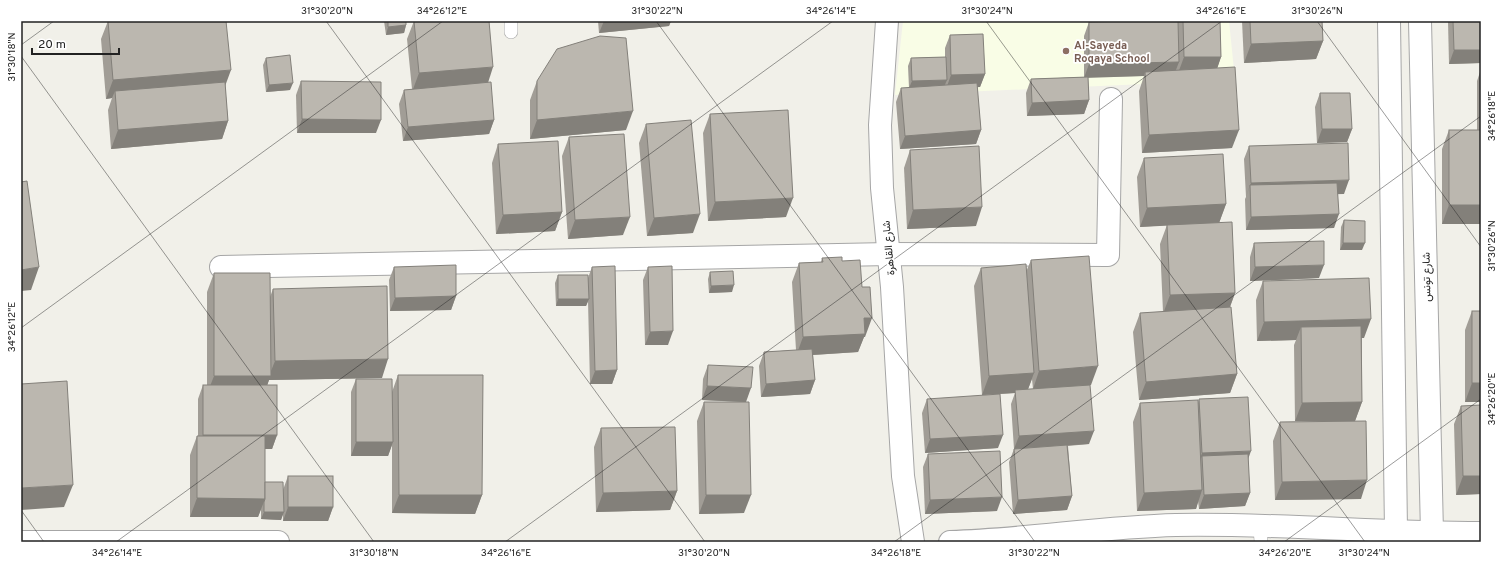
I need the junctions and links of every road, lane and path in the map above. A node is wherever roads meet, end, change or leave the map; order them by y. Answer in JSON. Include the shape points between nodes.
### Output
{"nodes":[{"id":1,"x":888,"y":21,"type":"edge"},
{"id":2,"x":1388,"y":21,"type":"edge"},
{"id":3,"x":1420,"y":21,"type":"edge"},
{"id":4,"x":1111,"y":99,"type":"dead end"},
{"id":5,"x":889,"y":254,"type":"junction"},
{"id":6,"x":221,"y":268,"type":"dead end"},
{"id":7,"x":1396,"y":531,"type":"junction"},
{"id":8,"x":1481,"y":532,"type":"edge"},
{"id":9,"x":1432,"y":533,"type":"junction"},
{"id":10,"x":1260,"y":534,"type":"edge"},
{"id":11,"x":21,"y":542,"type":"edge"},
{"id":12,"x":239,"y":542,"type":"edge"},
{"id":13,"x":278,"y":542,"type":"edge"},
{"id":14,"x":913,"y":542,"type":"edge"},
{"id":15,"x":950,"y":542,"type":"edge"}],
"edges":[{"from":1,"to":5,"type":"street","name":"شارع القاهرة","via":[[880,124],[882,188]]},
{"from":2,"to":7,"type":"street"},
{"from":3,"to":9,"type":"street","name":"شارع تونس"},
{"from":4,"to":5,"type":"street","via":[[1108,255]]},
{"from":5,"to":6,"type":"street"},
{"from":5,"to":14,"type":"street","name":"شارع القاهرة","via":[[903,476]]},
{"from":7,"to":9,"type":"street"},
{"from":7,"to":10,"type":"street"},
{"from":8,"to":9,"type":"street"},
{"from":10,"to":15,"type":"street","via":[[1175,525]]},
{"from":11,"to":12,"type":"street"},
{"from":12,"to":13,"type":"street"}]}
